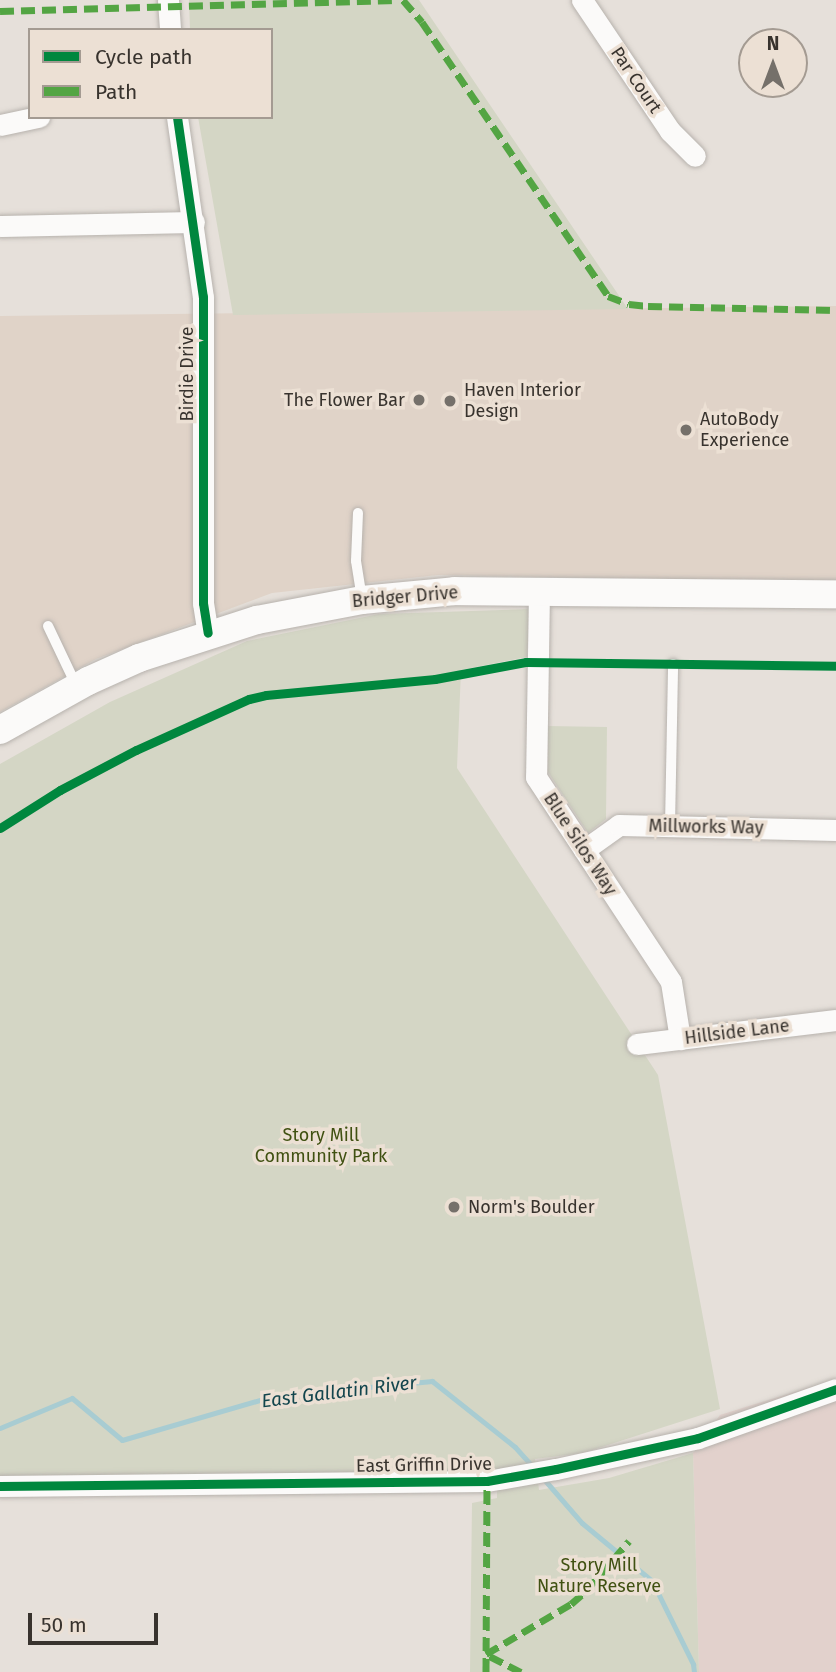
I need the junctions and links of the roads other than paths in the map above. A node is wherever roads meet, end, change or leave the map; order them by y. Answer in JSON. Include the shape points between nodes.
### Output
{"nodes":[{"id":1,"x":168,"y":0,"type":"edge"},
{"id":2,"x":582,"y":0,"type":"edge"},
{"id":3,"x":170,"y":28,"type":"edge"},
{"id":4,"x":29,"y":119,"type":"edge"},
{"id":5,"x":177,"y":119,"type":"edge"},
{"id":6,"x":0,"y":125,"type":"edge"},
{"id":7,"x":695,"y":156,"type":"dead end"},
{"id":8,"x":194,"y":222,"type":"junction"},
{"id":9,"x":0,"y":226,"type":"edge"},
{"id":10,"x":358,"y":513,"type":"dead end"},
{"id":11,"x":539,"y":591,"type":"junction"},
{"id":12,"x":836,"y":594,"type":"edge"},
{"id":13,"x":362,"y":600,"type":"junction"},
{"id":14,"x":48,"y":626,"type":"dead end"},
{"id":15,"x":208,"y":633,"type":"junction"},
{"id":16,"x":673,"y":664,"type":"dead end"},
{"id":17,"x":77,"y":687,"type":"junction"},
{"id":18,"x":0,"y":730,"type":"edge"},
{"id":19,"x":670,"y":826,"type":"junction"},
{"id":20,"x":836,"y":830,"type":"edge"},
{"id":21,"x":584,"y":850,"type":"junction"},
{"id":22,"x":836,"y":1020,"type":"edge"},
{"id":23,"x":680,"y":1039,"type":"junction"},
{"id":24,"x":637,"y":1044,"type":"dead end"},
{"id":25,"x":836,"y":1389,"type":"edge"},
{"id":26,"x":0,"y":1486,"type":"edge"}],
"edges":[{"from":1,"to":3,"type":"street"},
{"from":2,"to":7,"type":"street","name":"Par Court","via":[[670,131]]},
{"from":4,"to":6,"type":"street"},
{"from":5,"to":8,"type":"street","name":"Birdie Drive"},
{"from":8,"to":9,"type":"street"},
{"from":8,"to":15,"type":"street","name":"Birdie Drive","via":[[203,297],[203,603]]},
{"from":10,"to":13,"type":"lane","via":[[356,561]]},
{"from":11,"to":12,"type":"main road","name":"Bridger Drive"},
{"from":11,"to":13,"type":"main road","name":"Bridger Drive"},
{"from":11,"to":21,"type":"street","name":"Blue Silos Way","via":[[536,777]]},
{"from":13,"to":15,"type":"main road","name":"Bridger Drive"},
{"from":14,"to":17,"type":"lane"},
{"from":15,"to":17,"type":"main road","name":"Bridger Drive"},
{"from":16,"to":19,"type":"lane"},
{"from":17,"to":18,"type":"main road","name":"Bridger Drive"},
{"from":19,"to":20,"type":"street","name":"Millworks Way"},
{"from":19,"to":21,"type":"street","name":"Millworks Way","via":[[619,825]]},
{"from":21,"to":23,"type":"street","name":"Blue Silos Way","via":[[671,982]]},
{"from":22,"to":23,"type":"street","name":"Hillside Lane"},
{"from":23,"to":24,"type":"street","name":"Hillside Lane"},
{"from":25,"to":26,"type":"street","name":"East Griffin Drive","via":[[698,1438],[515,1477],[460,1482]]}]}
